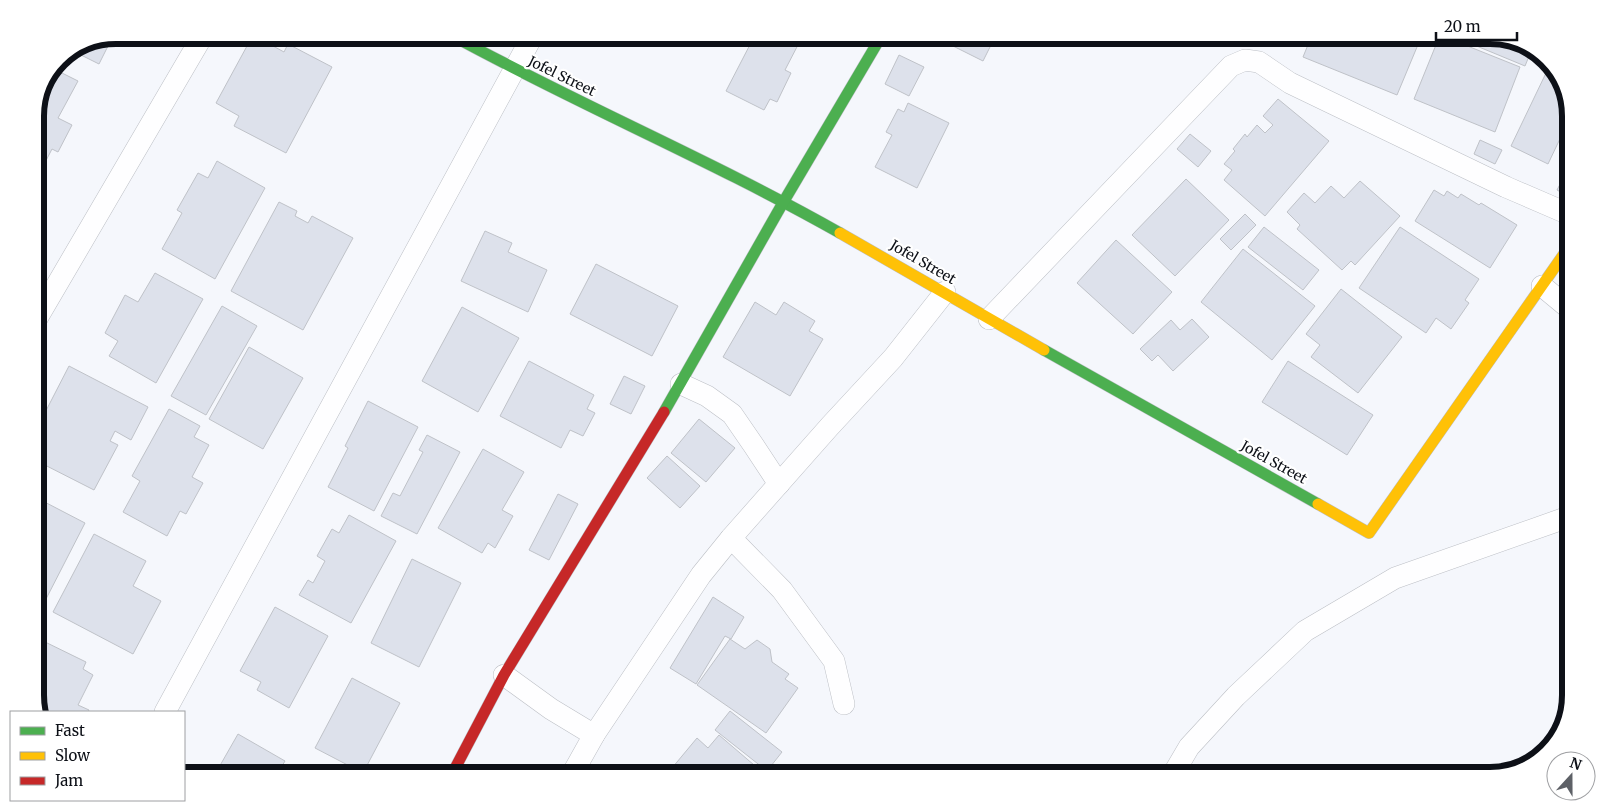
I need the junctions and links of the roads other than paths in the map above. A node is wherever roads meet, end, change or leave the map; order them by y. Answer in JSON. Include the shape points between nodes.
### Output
{"nodes":[{"id":1,"x":197,"y":44,"type":"edge"},
{"id":2,"x":468,"y":44,"type":"edge"},
{"id":3,"x":528,"y":44,"type":"edge"},
{"id":4,"x":877,"y":44,"type":"edge"},
{"id":5,"x":515,"y":70,"type":"junction"},
{"id":6,"x":784,"y":201,"type":"junction"},
{"id":7,"x":1562,"y":211,"type":"edge"},
{"id":8,"x":1562,"y":257,"type":"edge"},
{"id":9,"x":1542,"y":286,"type":"junction"},
{"id":10,"x":945,"y":292,"type":"junction"},
{"id":11,"x":1562,"y":303,"type":"edge"},
{"id":12,"x":44,"y":307,"type":"edge"},
{"id":13,"x":989,"y":319,"type":"junction"},
{"id":14,"x":681,"y":384,"type":"junction"},
{"id":15,"x":779,"y":484,"type":"junction"},
{"id":16,"x":1562,"y":519,"type":"edge"},
{"id":17,"x":731,"y":538,"type":"junction"},
{"id":18,"x":504,"y":675,"type":"junction"},
{"id":19,"x":844,"y":704,"type":"dead end"},
{"id":20,"x":166,"y":711,"type":"edge"},
{"id":21,"x":594,"y":735,"type":"junction"},
{"id":22,"x":456,"y":767,"type":"edge"},
{"id":23,"x":576,"y":767,"type":"edge"},
{"id":24,"x":1177,"y":767,"type":"edge"}],
"edges":[{"from":1,"to":12,"type":"street"},
{"from":2,"to":5,"type":"street","name":"Jofel Street"},
{"from":3,"to":5,"type":"street"},
{"from":4,"to":6,"type":"street"},
{"from":5,"to":6,"type":"street","name":"Jofel Street"},
{"from":5,"to":20,"type":"street"},
{"from":6,"to":10,"type":"street","name":"Jofel Street"},
{"from":6,"to":14,"type":"street"},
{"from":7,"to":13,"type":"street","via":[[1290,83],[1259,62],[1245,60],[1231,66]]},
{"from":8,"to":9,"type":"street"},
{"from":9,"to":11,"type":"street"},
{"from":9,"to":13,"type":"street","name":"Jofel Street","via":[[1370,533]]},
{"from":10,"to":13,"type":"street","name":"Jofel Street"},
{"from":10,"to":15,"type":"street","via":[[893,358]]},
{"from":14,"to":15,"type":"street","via":[[707,396],[732,414]]},
{"from":14,"to":18,"type":"street"},
{"from":15,"to":17,"type":"street"},
{"from":16,"to":24,"type":"street","via":[[1395,578],[1305,631],[1236,696],[1188,747]]},
{"from":17,"to":19,"type":"street","via":[[782,590],[834,661]]},
{"from":17,"to":21,"type":"street","via":[[700,575]]},
{"from":18,"to":21,"type":"street","via":[[551,710]]},
{"from":18,"to":22,"type":"street"},
{"from":21,"to":23,"type":"street"}]}
